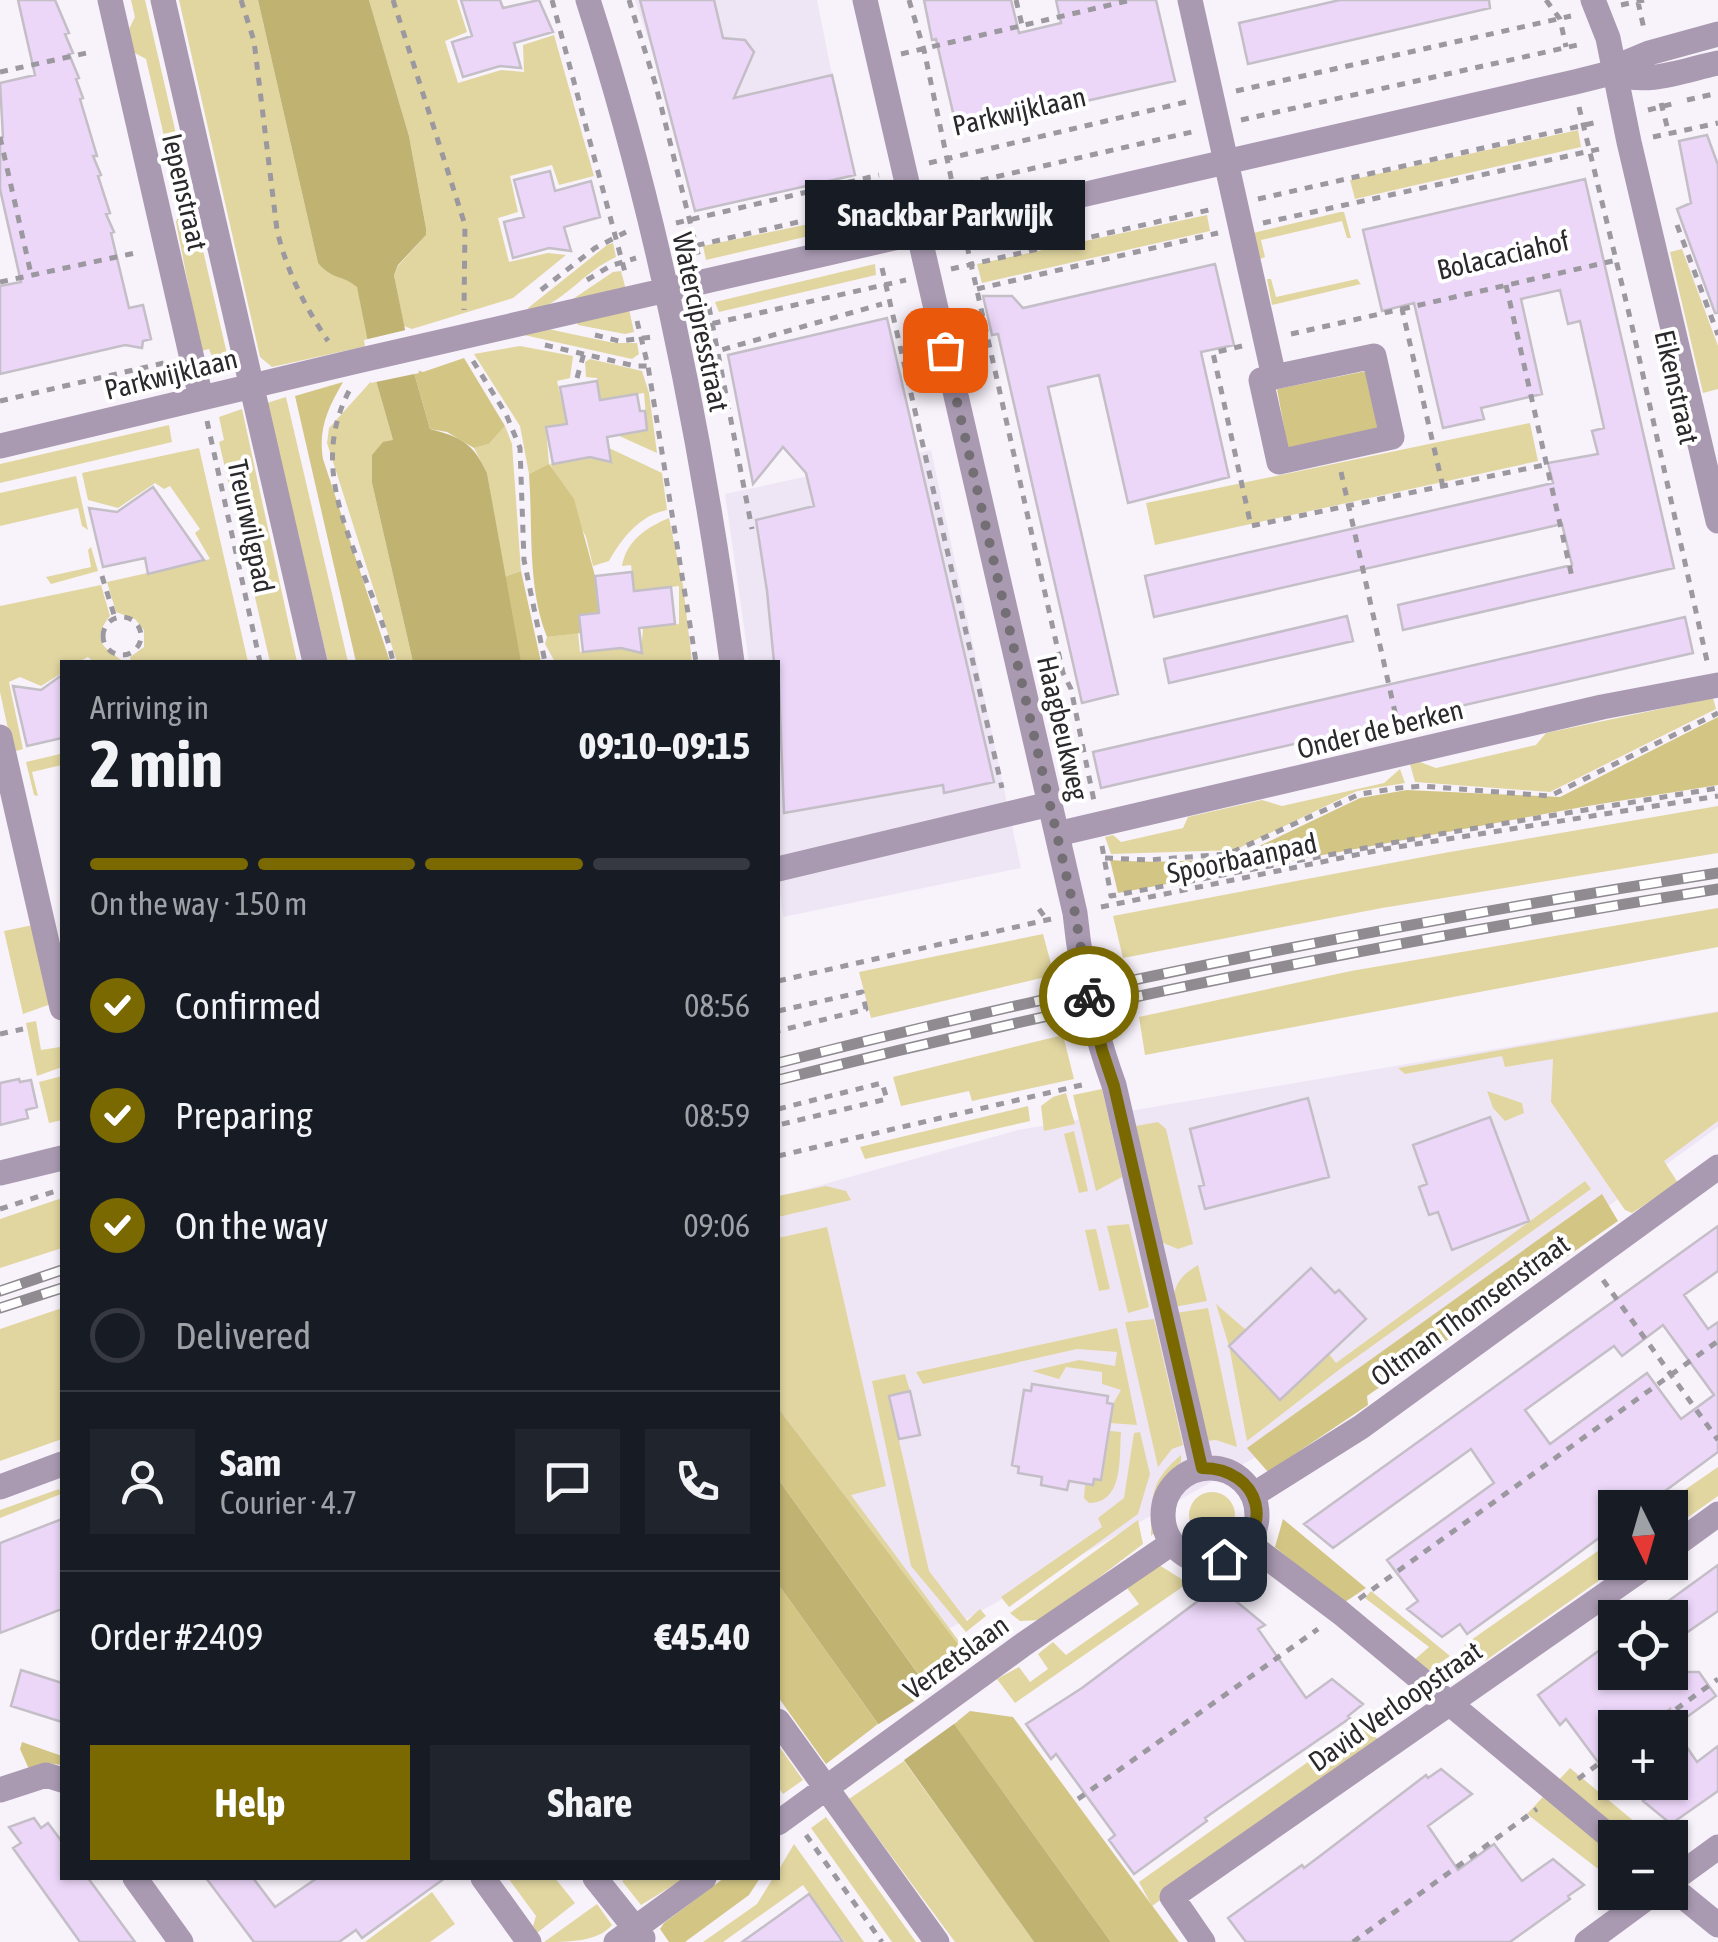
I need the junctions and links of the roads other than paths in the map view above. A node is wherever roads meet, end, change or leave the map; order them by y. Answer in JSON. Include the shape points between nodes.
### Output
{"nodes":[{"id":1,"x":110,"y":0,"type":"edge"},
{"id":2,"x":163,"y":0,"type":"edge"},
{"id":3,"x":588,"y":0,"type":"edge"},
{"id":4,"x":864,"y":0,"type":"edge"},
{"id":5,"x":1190,"y":0,"type":"edge"},
{"id":6,"x":1596,"y":5,"type":"edge"},
{"id":7,"x":1718,"y":34,"type":"edge"},
{"id":8,"x":1718,"y":62,"type":"edge"},
{"id":9,"x":1615,"y":72,"type":"junction"},
{"id":10,"x":1226,"y":162,"type":"junction"},
{"id":11,"x":918,"y":232,"type":"junction"},
{"id":12,"x":665,"y":291,"type":"junction"},
{"id":13,"x":1274,"y":377,"type":"junction"},
{"id":14,"x":251,"y":386,"type":"junction"},
{"id":15,"x":201,"y":398,"type":"junction"},
{"id":16,"x":0,"y":446,"type":"edge"},
{"id":17,"x":1718,"y":521,"type":"edge"},
{"id":18,"x":315,"y":660,"type":"edge"},
{"id":19,"x":732,"y":660,"type":"edge"},
{"id":20,"x":1715,"y":686,"type":"edge"},
{"id":21,"x":0,"y":737,"type":"edge"},
{"id":22,"x":1050,"y":804,"type":"junction"},
{"id":23,"x":1057,"y":834,"type":"junction"},
{"id":24,"x":780,"y":868,"type":"edge"},
{"id":25,"x":60,"y":999,"type":"edge"},
{"id":26,"x":60,"y":1158,"type":"edge"},
{"id":27,"x":1718,"y":1167,"type":"edge"},
{"id":28,"x":0,"y":1172,"type":"edge"},
{"id":29,"x":60,"y":1465,"type":"edge"},
{"id":30,"x":1202,"y":1468,"type":"junction"},
{"id":31,"x":0,"y":1487,"type":"edge"},
{"id":32,"x":1253,"y":1495,"type":"junction"},
{"id":33,"x":1718,"y":1514,"type":"edge"},
{"id":34,"x":1688,"y":1536,"type":"edge"},
{"id":35,"x":1172,"y":1543,"type":"junction"},
{"id":36,"x":1248,"y":1543,"type":"junction"},
{"id":37,"x":1626,"y":1580,"type":"edge"},
{"id":38,"x":1449,"y":1705,"type":"junction"},
{"id":39,"x":780,"y":1725,"type":"edge"},
{"id":40,"x":60,"y":1779,"type":"edge"},
{"id":41,"x":825,"y":1788,"type":"junction"},
{"id":42,"x":0,"y":1790,"type":"edge"},
{"id":43,"x":784,"y":1819,"type":"edge"},
{"id":44,"x":1598,"y":1827,"type":"edge"},
{"id":45,"x":1718,"y":1847,"type":"edge"},
{"id":46,"x":1688,"y":1870,"type":"edge"},
{"id":47,"x":136,"y":1880,"type":"edge"},
{"id":48,"x":484,"y":1880,"type":"edge"},
{"id":49,"x":595,"y":1880,"type":"edge"},
{"id":50,"x":702,"y":1880,"type":"edge"},
{"id":51,"x":1688,"y":1899,"type":"edge"},
{"id":52,"x":1631,"y":1910,"type":"edge"},
{"id":53,"x":1718,"y":1925,"type":"edge"},
{"id":54,"x":633,"y":1937,"type":"edge"},
{"id":55,"x":181,"y":1942,"type":"edge"},
{"id":56,"x":529,"y":1942,"type":"edge"},
{"id":57,"x":937,"y":1942,"type":"edge"},
{"id":58,"x":1203,"y":1942,"type":"edge"},
{"id":59,"x":1587,"y":1942,"type":"edge"}],
"edges":[{"from":1,"to":15,"type":"street","name":"Iepenstraat"},
{"from":2,"to":14,"type":"street"},
{"from":3,"to":12,"type":"street","name":"Watercipresstraat"},
{"from":4,"to":11,"type":"street","name":"Haagbeukweg"},
{"from":5,"to":10,"type":"street"},
{"from":6,"to":9,"type":"street","name":"Eikenstraat"},
{"from":7,"to":9,"type":"street","via":[[1649,53]]},
{"from":8,"to":9,"type":"street","via":[[1646,78]]},
{"from":9,"to":10,"type":"street"},
{"from":9,"to":17,"type":"street","name":"Eikenstraat","via":[[1624,116],[1640,140]]},
{"from":10,"to":11,"type":"street"},
{"from":10,"to":13,"type":"street"},
{"from":11,"to":12,"type":"street"},
{"from":11,"to":22,"type":"street","name":"Haagbeukweg"},
{"from":12,"to":14,"type":"street","name":"Parkwijklaan"},
{"from":12,"to":19,"type":"street","name":"Watercipresstraat"},
{"from":13,"to":13,"type":"street","via":[[1374,356],[1392,438],[1279,462],[1261,380]]},
{"from":14,"to":15,"type":"street","name":"Parkwijklaan"},
{"from":14,"to":18,"type":"street"},
{"from":15,"to":16,"type":"street","name":"Parkwijklaan"},
{"from":20,"to":23,"type":"street","name":"Onder de berken"},
{"from":21,"to":25,"type":"street"},
{"from":22,"to":23,"type":"street","name":"Haagbeukweg"},
{"from":22,"to":24,"type":"street"},
{"from":23,"to":30,"type":"street","name":"Haagbeukweg"},
{"from":26,"to":28,"type":"street"},
{"from":27,"to":32,"type":"street","name":"Oltman Thomsenstraat","via":[[1360,1427]]},
{"from":29,"to":31,"type":"street"},
{"from":30,"to":32,"type":"street","via":[[1232,1473]]},
{"from":30,"to":35,"type":"street","via":[[1169,1491],[1163,1517]]},
{"from":32,"to":36,"type":"street","via":[[1257,1511]]},
{"from":33,"to":34,"type":"street"},
{"from":35,"to":36,"type":"street","via":[[1210,1562]]},
{"from":35,"to":41,"type":"street","name":"Verzetslaan"},
{"from":36,"to":38,"type":"street"},
{"from":37,"to":38,"type":"street","name":"David Verloopstraat"},
{"from":38,"to":44,"type":"street"},
{"from":38,"to":58,"type":"street","name":"David Verloopstraat","via":[[1172,1898]]},
{"from":39,"to":41,"type":"street"},
{"from":40,"to":42,"type":"street","via":[[46,1775]]},
{"from":41,"to":43,"type":"street","name":"Verzetslaan"},
{"from":41,"to":57,"type":"street"},
{"from":45,"to":46,"type":"street"},
{"from":47,"to":55,"type":"street"},
{"from":48,"to":56,"type":"street"},
{"from":49,"to":54,"type":"street"},
{"from":50,"to":54,"type":"street"},
{"from":51,"to":53,"type":"street"},
{"from":52,"to":59,"type":"street"}]}
